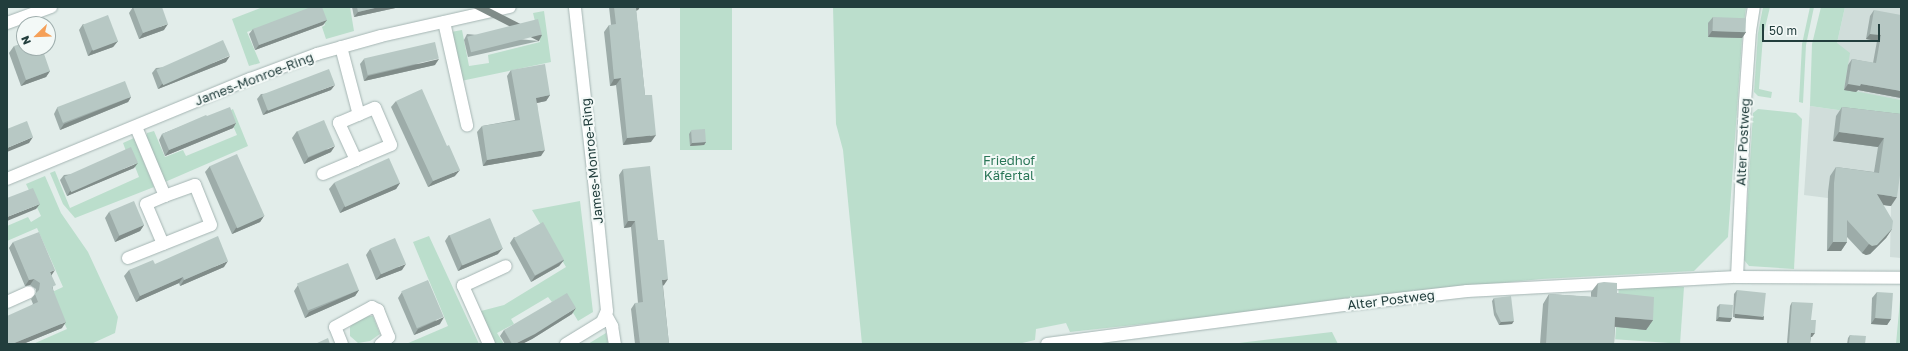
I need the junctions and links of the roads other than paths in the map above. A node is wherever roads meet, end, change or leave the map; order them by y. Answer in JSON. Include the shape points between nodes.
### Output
{"nodes":[{"id":1,"x":52,"y":7,"type":"edge"},
{"id":2,"x":510,"y":7,"type":"edge"},
{"id":3,"x":575,"y":7,"type":"edge"},
{"id":4,"x":1754,"y":7,"type":"edge"},
{"id":5,"x":444,"y":22,"type":"junction"},
{"id":6,"x":7,"y":23,"type":"edge"},
{"id":7,"x":341,"y":47,"type":"junction"},
{"id":8,"x":359,"y":114,"type":"junction"},
{"id":9,"x":136,"y":126,"type":"junction"},
{"id":10,"x":467,"y":126,"type":"dead end"},
{"id":11,"x":356,"y":160,"type":"junction"},
{"id":12,"x":323,"y":174,"type":"dead end"},
{"id":13,"x":7,"y":179,"type":"edge"},
{"id":14,"x":165,"y":196,"type":"junction"},
{"id":15,"x":163,"y":244,"type":"junction"},
{"id":16,"x":128,"y":258,"type":"dead end"},
{"id":17,"x":506,"y":266,"type":"dead end"},
{"id":18,"x":1737,"y":276,"type":"junction"},
{"id":19,"x":1901,"y":278,"type":"edge"},
{"id":20,"x":29,"y":292,"type":"dead end"},
{"id":21,"x":7,"y":300,"type":"edge"},
{"id":22,"x":606,"y":314,"type":"junction"},
{"id":23,"x":342,"y":344,"type":"edge"},
{"id":24,"x":381,"y":344,"type":"edge"},
{"id":25,"x":489,"y":344,"type":"edge"},
{"id":26,"x":566,"y":344,"type":"edge"},
{"id":27,"x":615,"y":344,"type":"edge"},
{"id":28,"x":1047,"y":344,"type":"edge"}],
"edges":[{"from":1,"to":6,"type":"street"},
{"from":2,"to":5,"type":"street","name":"James-Monroe-Ring"},
{"from":3,"to":22,"type":"street","name":"James-Monroe-Ring"},
{"from":4,"to":18,"type":"street","name":"Alter Postweg","via":[[1745,102]]},
{"from":5,"to":7,"type":"street","name":"James-Monroe-Ring"},
{"from":5,"to":10,"type":"street"},
{"from":7,"to":8,"type":"street"},
{"from":7,"to":9,"type":"street","name":"James-Monroe-Ring","via":[[284,65]]},
{"from":8,"to":11,"type":"street","via":[[340,123]]},
{"from":8,"to":11,"type":"street","via":[[375,108],[391,145]]},
{"from":9,"to":13,"type":"street","name":"James-Monroe-Ring"},
{"from":9,"to":14,"type":"street"},
{"from":11,"to":12,"type":"street"},
{"from":14,"to":15,"type":"street","via":[[146,204]]},
{"from":14,"to":15,"type":"street","via":[[195,184],[211,225]]},
{"from":15,"to":16,"type":"street"},
{"from":17,"to":25,"type":"street","via":[[463,286]]},
{"from":18,"to":19,"type":"street","name":"Alter Postweg"},
{"from":18,"to":28,"type":"street","name":"Alter Postweg","via":[[1467,291]]},
{"from":20,"to":21,"type":"street"},
{"from":22,"to":26,"type":"street","via":[[602,322]]},
{"from":22,"to":27,"type":"street","name":"James-Monroe-Ring","via":[[612,326]]},
{"from":23,"to":24,"type":"street","via":[[335,327],[372,307],[378,310],[388,337]]}]}
